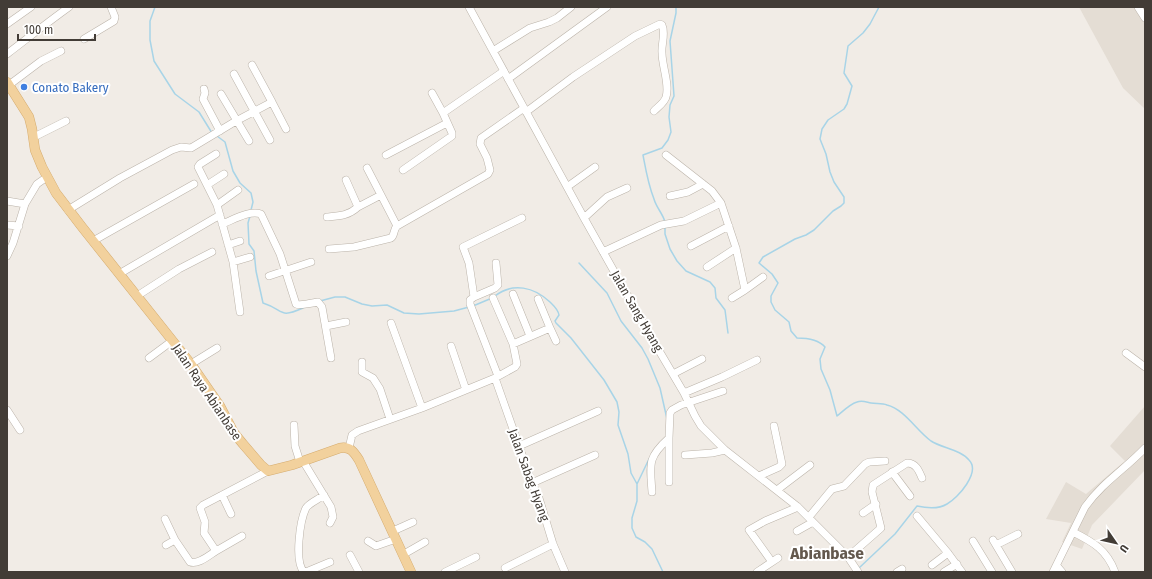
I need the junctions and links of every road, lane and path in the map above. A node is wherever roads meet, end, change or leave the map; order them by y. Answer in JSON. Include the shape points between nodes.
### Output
{"nodes":[{"id":1,"x":31,"y":7,"type":"edge"},
{"id":2,"x":69,"y":7,"type":"edge"},
{"id":3,"x":111,"y":7,"type":"edge"},
{"id":4,"x":469,"y":7,"type":"edge"},
{"id":5,"x":571,"y":7,"type":"edge"},
{"id":6,"x":607,"y":7,"type":"edge"},
{"id":7,"x":1138,"y":7,"type":"edge"},
{"id":8,"x":1145,"y":18,"type":"edge"},
{"id":9,"x":7,"y":24,"type":"edge"},
{"id":10,"x":84,"y":39,"type":"dead end"},
{"id":11,"x":61,"y":51,"type":"dead end"},
{"id":12,"x":493,"y":51,"type":"junction"},
{"id":13,"x":7,"y":54,"type":"edge"},
{"id":14,"x":252,"y":65,"type":"dead end"},
{"id":15,"x":504,"y":71,"type":"junction"},
{"id":16,"x":234,"y":74,"type":"dead end"},
{"id":17,"x":508,"y":79,"type":"junction"},
{"id":18,"x":8,"y":84,"type":"edge"},
{"id":19,"x":204,"y":89,"type":"dead end"},
{"id":20,"x":432,"y":93,"type":"dead end"},
{"id":21,"x":221,"y":94,"type":"dead end"},
{"id":22,"x":272,"y":102,"type":"junction"},
{"id":23,"x":525,"y":110,"type":"junction"},
{"id":24,"x":254,"y":111,"type":"junction"},
{"id":25,"x":654,"y":112,"type":"dead end"},
{"id":26,"x":443,"y":113,"type":"junction"},
{"id":27,"x":66,"y":121,"type":"dead end"},
{"id":28,"x":236,"y":121,"type":"junction"},
{"id":29,"x":448,"y":123,"type":"junction"},
{"id":30,"x":286,"y":129,"type":"dead end"},
{"id":31,"x":219,"y":131,"type":"junction"},
{"id":32,"x":34,"y":137,"type":"junction"},
{"id":33,"x":270,"y":140,"type":"dead end"},
{"id":34,"x":249,"y":141,"type":"dead end"},
{"id":35,"x":216,"y":154,"type":"dead end"},
{"id":36,"x":666,"y":154,"type":"dead end"},
{"id":37,"x":386,"y":155,"type":"dead end"},
{"id":38,"x":595,"y":167,"type":"dead end"},
{"id":39,"x":367,"y":168,"type":"dead end"},
{"id":40,"x":404,"y":170,"type":"dead end"},
{"id":41,"x":224,"y":174,"type":"dead end"},
{"id":42,"x":47,"y":177,"type":"junction"},
{"id":43,"x":346,"y":180,"type":"dead end"},
{"id":44,"x":194,"y":184,"type":"dead end"},
{"id":45,"x":703,"y":184,"type":"junction"},
{"id":46,"x":207,"y":186,"type":"junction"},
{"id":47,"x":567,"y":187,"type":"junction"},
{"id":48,"x":627,"y":188,"type":"dead end"},
{"id":49,"x":238,"y":190,"type":"dead end"},
{"id":50,"x":381,"y":194,"type":"junction"},
{"id":51,"x":670,"y":196,"type":"dead end"},
{"id":52,"x":7,"y":202,"type":"edge"},
{"id":53,"x":721,"y":203,"type":"junction"},
{"id":54,"x":25,"y":204,"type":"junction"},
{"id":55,"x":217,"y":205,"type":"junction"},
{"id":56,"x":358,"y":207,"type":"junction"},
{"id":57,"x":68,"y":210,"type":"junction"},
{"id":58,"x":220,"y":216,"type":"junction"},
{"id":59,"x":327,"y":216,"type":"dead end"},
{"id":60,"x":522,"y":218,"type":"dead end"},
{"id":61,"x":584,"y":218,"type":"junction"},
{"id":62,"x":222,"y":224,"type":"junction"},
{"id":63,"x":7,"y":225,"type":"edge"},
{"id":64,"x":19,"y":226,"type":"junction"},
{"id":65,"x":398,"y":226,"type":"junction"},
{"id":66,"x":730,"y":226,"type":"junction"},
{"id":67,"x":93,"y":241,"type":"junction"},
{"id":68,"x":240,"y":241,"type":"dead end"},
{"id":69,"x":228,"y":245,"type":"junction"},
{"id":70,"x":691,"y":246,"type":"dead end"},
{"id":71,"x":736,"y":248,"type":"junction"},
{"id":72,"x":329,"y":249,"type":"dead end"},
{"id":73,"x":212,"y":252,"type":"dead end"},
{"id":74,"x":603,"y":252,"type":"junction"},
{"id":75,"x":7,"y":256,"type":"edge"},
{"id":76,"x":250,"y":258,"type":"dead end"},
{"id":77,"x":232,"y":262,"type":"junction"},
{"id":78,"x":310,"y":262,"type":"dead end"},
{"id":79,"x":496,"y":263,"type":"dead end"},
{"id":80,"x":707,"y":268,"type":"dead end"},
{"id":81,"x":284,"y":271,"type":"junction"},
{"id":82,"x":119,"y":274,"type":"junction"},
{"id":83,"x":269,"y":276,"type":"dead end"},
{"id":84,"x":763,"y":277,"type":"dead end"},
{"id":85,"x":745,"y":290,"type":"junction"},
{"id":86,"x":513,"y":294,"type":"dead end"},
{"id":87,"x":137,"y":296,"type":"junction"},
{"id":88,"x":474,"y":297,"type":"junction"},
{"id":89,"x":493,"y":298,"type":"dead end"},
{"id":90,"x":732,"y":298,"type":"dead end"},
{"id":91,"x":538,"y":300,"type":"dead end"},
{"id":92,"x":240,"y":312,"type":"dead end"},
{"id":93,"x":346,"y":322,"type":"dead end"},
{"id":94,"x":391,"y":323,"type":"dead end"},
{"id":95,"x":326,"y":326,"type":"junction"},
{"id":96,"x":550,"y":328,"type":"junction"},
{"id":97,"x":530,"y":336,"type":"junction"},
{"id":98,"x":172,"y":341,"type":"junction"},
{"id":99,"x":556,"y":341,"type":"dead end"},
{"id":100,"x":513,"y":344,"type":"junction"},
{"id":101,"x":451,"y":346,"type":"dead end"},
{"id":102,"x":217,"y":348,"type":"dead end"},
{"id":103,"x":1126,"y":353,"type":"dead end"},
{"id":104,"x":149,"y":358,"type":"dead end"},
{"id":105,"x":331,"y":358,"type":"dead end"},
{"id":106,"x":702,"y":359,"type":"dead end"},
{"id":107,"x":757,"y":360,"type":"dead end"},
{"id":108,"x":362,"y":362,"type":"dead end"},
{"id":109,"x":190,"y":364,"type":"junction"},
{"id":110,"x":1145,"y":367,"type":"edge"},
{"id":111,"x":673,"y":374,"type":"junction"},
{"id":112,"x":496,"y":377,"type":"junction"},
{"id":113,"x":466,"y":390,"type":"junction"},
{"id":114,"x":723,"y":390,"type":"dead end"},
{"id":115,"x":684,"y":394,"type":"junction"},
{"id":116,"x":689,"y":402,"type":"junction"},
{"id":117,"x":422,"y":408,"type":"junction"},
{"id":118,"x":7,"y":410,"type":"edge"},
{"id":119,"x":598,"y":411,"type":"dead end"},
{"id":120,"x":390,"y":419,"type":"junction"},
{"id":121,"x":294,"y":425,"type":"dead end"},
{"id":122,"x":774,"y":426,"type":"dead end"},
{"id":123,"x":20,"y":430,"type":"dead end"},
{"id":124,"x":669,"y":438,"type":"junction"},
{"id":125,"x":518,"y":446,"type":"junction"},
{"id":126,"x":348,"y":448,"type":"junction"},
{"id":127,"x":1145,"y":448,"type":"edge"},
{"id":128,"x":725,"y":450,"type":"junction"},
{"id":129,"x":595,"y":455,"type":"dead end"},
{"id":130,"x":685,"y":455,"type":"dead end"},
{"id":131,"x":301,"y":461,"type":"junction"},
{"id":132,"x":885,"y":461,"type":"dead end"},
{"id":133,"x":810,"y":465,"type":"dead end"},
{"id":134,"x":268,"y":471,"type":"junction"},
{"id":135,"x":892,"y":472,"type":"junction"},
{"id":136,"x":759,"y":476,"type":"junction"},
{"id":137,"x":922,"y":478,"type":"dead end"},
{"id":138,"x":669,"y":482,"type":"dead end"},
{"id":139,"x":532,"y":483,"type":"junction"},
{"id":140,"x":777,"y":490,"type":"junction"},
{"id":141,"x":652,"y":492,"type":"dead end"},
{"id":142,"x":222,"y":495,"type":"junction"},
{"id":143,"x":324,"y":496,"type":"junction"},
{"id":144,"x":910,"y":496,"type":"dead end"},
{"id":145,"x":876,"y":504,"type":"junction"},
{"id":146,"x":798,"y":507,"type":"junction"},
{"id":147,"x":862,"y":513,"type":"dead end"},
{"id":148,"x":231,"y":514,"type":"dead end"},
{"id":149,"x":917,"y":516,"type":"dead end"},
{"id":150,"x":165,"y":519,"type":"dead end"},
{"id":151,"x":811,"y":520,"type":"junction"},
{"id":152,"x":413,"y":522,"type":"dead end"},
{"id":153,"x":330,"y":523,"type":"dead end"},
{"id":154,"x":797,"y":531,"type":"dead end"},
{"id":155,"x":1073,"y":532,"type":"junction"},
{"id":156,"x":1018,"y":534,"type":"dead end"},
{"id":157,"x":395,"y":535,"type":"junction"},
{"id":158,"x":242,"y":536,"type":"dead end"},
{"id":159,"x":175,"y":540,"type":"junction"},
{"id":160,"x":368,"y":541,"type":"dead end"},
{"id":161,"x":973,"y":541,"type":"dead end"},
{"id":162,"x":425,"y":542,"type":"dead end"},
{"id":163,"x":553,"y":544,"type":"junction"},
{"id":164,"x":166,"y":545,"type":"dead end"},
{"id":165,"x":216,"y":552,"type":"junction"},
{"id":166,"x":948,"y":553,"type":"junction"},
{"id":167,"x":404,"y":554,"type":"junction"},
{"id":168,"x":350,"y":555,"type":"dead end"},
{"id":169,"x":476,"y":556,"type":"dead end"},
{"id":170,"x":848,"y":557,"type":"junction"},
{"id":171,"x":778,"y":558,"type":"dead end"},
{"id":172,"x":330,"y":562,"type":"dead end"},
{"id":173,"x":772,"y":562,"type":"junction"},
{"id":174,"x":957,"y":564,"type":"junction"},
{"id":175,"x":932,"y":565,"type":"dead end"},
{"id":176,"x":505,"y":568,"type":"dead end"},
{"id":177,"x":856,"y":569,"type":"edge"},
{"id":178,"x":1055,"y":569,"type":"edge"},
{"id":179,"x":305,"y":572,"type":"edge"},
{"id":180,"x":359,"y":572,"type":"edge"},
{"id":181,"x":411,"y":572,"type":"edge"},
{"id":182,"x":444,"y":572,"type":"edge"},
{"id":183,"x":565,"y":572,"type":"edge"},
{"id":184,"x":757,"y":572,"type":"edge"},
{"id":185,"x":944,"y":572,"type":"edge"},
{"id":186,"x":962,"y":572,"type":"edge"},
{"id":187,"x":992,"y":572,"type":"edge"},
{"id":188,"x":1012,"y":572,"type":"edge"},
{"id":189,"x":1062,"y":572,"type":"edge"},
{"id":190,"x":1115,"y":572,"type":"edge"}],
"edges":[{"from":1,"to":9,"type":"street"},
{"from":2,"to":13,"type":"street"},
{"from":3,"to":10,"type":"street","via":[[115,16],[114,21]]},
{"from":4,"to":12,"type":"street","name":"Jalan Sang Hyang"},
{"from":5,"to":12,"type":"street","via":[[550,22],[530,28]]},
{"from":6,"to":17,"type":"street"},
{"from":7,"to":8,"type":"street"},
{"from":11,"to":18,"type":"street"},
{"from":12,"to":15,"type":"street","name":"Jalan Sang Hyang"},
{"from":14,"to":22,"type":"street"},
{"from":15,"to":17,"type":"street","name":"Jalan Sang Hyang"},
{"from":15,"to":26,"type":"street"},
{"from":16,"to":24,"type":"street"},
{"from":17,"to":23,"type":"street","name":"Jalan Sang Hyang"},
{"from":18,"to":32,"type":"main road","name":"Jalan Raya Abianbase","via":[[21,102]]},
{"from":19,"to":31,"type":"street","via":[[203,98]]},
{"from":20,"to":26,"type":"street"},
{"from":21,"to":28,"type":"street"},
{"from":22,"to":24,"type":"street"},
{"from":22,"to":30,"type":"street"},
{"from":23,"to":25,"type":"street","via":[[629,40],[660,24],[664,30],[661,48],[667,96]]},
{"from":23,"to":47,"type":"street","name":"Jalan Sang Hyang"},
{"from":23,"to":65,"type":"street","via":[[481,138],[480,144],[490,170],[488,174]]},
{"from":24,"to":28,"type":"street"},
{"from":24,"to":33,"type":"street"},
{"from":26,"to":29,"type":"street"},
{"from":27,"to":32,"type":"street"},
{"from":28,"to":31,"type":"street"},
{"from":28,"to":34,"type":"street"},
{"from":29,"to":37,"type":"street"},
{"from":29,"to":40,"type":"street","via":[[452,136]]},
{"from":31,"to":57,"type":"street","via":[[191,148],[181,147],[172,150]]},
{"from":32,"to":42,"type":"main road","name":"Jalan Raya Abianbase","via":[[35,150]]},
{"from":35,"to":46,"type":"street","via":[[199,165]]},
{"from":36,"to":45,"type":"street"},
{"from":38,"to":47,"type":"street"},
{"from":39,"to":50,"type":"street"},
{"from":41,"to":46,"type":"street"},
{"from":42,"to":54,"type":"street","via":[[37,184]]},
{"from":42,"to":57,"type":"main road","name":"Jalan Raya Abianbase"},
{"from":43,"to":56,"type":"street"},
{"from":44,"to":67,"type":"street"},
{"from":45,"to":51,"type":"street","via":[[688,192]]},
{"from":45,"to":53,"type":"street"},
{"from":46,"to":55,"type":"street"},
{"from":47,"to":61,"type":"street","name":"Jalan Sang Hyang"},
{"from":48,"to":61,"type":"street","via":[[607,197]]},
{"from":49,"to":55,"type":"street"},
{"from":50,"to":56,"type":"street"},
{"from":50,"to":65,"type":"street"},
{"from":52,"to":54,"type":"street"},
{"from":53,"to":66,"type":"street"},
{"from":53,"to":74,"type":"street","via":[[684,221],[664,225]]},
{"from":54,"to":64,"type":"street"},
{"from":55,"to":58,"type":"street"},
{"from":56,"to":59,"type":"street","via":[[346,215]]},
{"from":57,"to":67,"type":"main road","name":"Jalan Raya Abianbase"},
{"from":58,"to":62,"type":"street"},
{"from":58,"to":82,"type":"street"},
{"from":60,"to":88,"type":"street","via":[[463,247],[469,264]]},
{"from":61,"to":74,"type":"street","name":"Jalan Sang Hyang"},
{"from":62,"to":69,"type":"street"},
{"from":62,"to":81,"type":"street","via":[[249,214],[260,213],[280,254]]},
{"from":63,"to":64,"type":"street"},
{"from":64,"to":75,"type":"street"},
{"from":65,"to":72,"type":"street","via":[[391,238],[354,247]]},
{"from":66,"to":70,"type":"street"},
{"from":66,"to":71,"type":"street"},
{"from":67,"to":82,"type":"main road","name":"Jalan Raya Abianbase"},
{"from":68,"to":69,"type":"street"},
{"from":69,"to":77,"type":"street"},
{"from":71,"to":80,"type":"street"},
{"from":71,"to":85,"type":"street"},
{"from":73,"to":87,"type":"street"},
{"from":74,"to":111,"type":"street","name":"Jalan Sang Hyang"},
{"from":76,"to":77,"type":"street"},
{"from":77,"to":92,"type":"street"},
{"from":78,"to":81,"type":"street"},
{"from":79,"to":88,"type":"street","via":[[498,285]]},
{"from":81,"to":83,"type":"street"},
{"from":81,"to":95,"type":"street","via":[[296,304],[318,302],[322,307]]},
{"from":82,"to":87,"type":"main road","name":"Jalan Raya Abianbase"},
{"from":84,"to":85,"type":"street"},
{"from":85,"to":90,"type":"street"},
{"from":86,"to":97,"type":"street"},
{"from":87,"to":98,"type":"main road","name":"Jalan Raya Abianbase"},
{"from":88,"to":112,"type":"street","name":"Jalan Sabag Hyang","via":[[470,304]]},
{"from":89,"to":100,"type":"street"},
{"from":91,"to":96,"type":"street"},
{"from":93,"to":95,"type":"street"},
{"from":94,"to":117,"type":"street"},
{"from":95,"to":105,"type":"street"},
{"from":96,"to":97,"type":"street"},
{"from":96,"to":99,"type":"street"},
{"from":97,"to":100,"type":"street"},
{"from":98,"to":104,"type":"street"},
{"from":98,"to":109,"type":"main road","name":"Jalan Raya Abianbase"},
{"from":100,"to":112,"type":"street","via":[[516,365]]},
{"from":101,"to":113,"type":"street"},
{"from":102,"to":109,"type":"street"},
{"from":103,"to":110,"type":"street"},
{"from":106,"to":111,"type":"street"},
{"from":107,"to":115,"type":"street"},
{"from":108,"to":120,"type":"street","via":[[362,372],[373,378],[380,389]]},
{"from":109,"to":134,"type":"main road","name":"Jalan Raya Abianbase","via":[[220,406],[234,433]]},
{"from":111,"to":115,"type":"street","name":"Jalan Sang Hyang"},
{"from":112,"to":113,"type":"street"},
{"from":112,"to":125,"type":"street","name":"Jalan Sabag Hyang"},
{"from":113,"to":117,"type":"street"},
{"from":114,"to":116,"type":"street"},
{"from":115,"to":116,"type":"street","name":"Jalan Sang Hyang"},
{"from":116,"to":124,"type":"street","via":[[672,410]]},
{"from":116,"to":128,"type":"street","name":"Jalan Sang Hyang","via":[[701,426]]},
{"from":117,"to":120,"type":"street"},
{"from":118,"to":123,"type":"street"},
{"from":119,"to":125,"type":"street"},
{"from":120,"to":126,"type":"street","via":[[353,434]]},
{"from":121,"to":131,"type":"street","via":[[295,446]]},
{"from":122,"to":136,"type":"street","via":[[782,464]]},
{"from":124,"to":138,"type":"street"},
{"from":124,"to":141,"type":"street","via":[[658,448],[650,464]]},
{"from":125,"to":139,"type":"street","name":"Jalan Sabag Hyang"},
{"from":126,"to":131,"type":"main road","via":[[340,448]]},
{"from":126,"to":157,"type":"main road","via":[[357,456]]},
{"from":127,"to":155,"type":"street","via":[[1095,493]]},
{"from":128,"to":130,"type":"street"},
{"from":128,"to":136,"type":"street","name":"Jalan Sang Hyang"},
{"from":129,"to":139,"type":"street"},
{"from":131,"to":134,"type":"main road"},
{"from":131,"to":143,"type":"street"},
{"from":132,"to":151,"type":"street","via":[[865,464],[844,486],[832,489]]},
{"from":133,"to":140,"type":"street"},
{"from":134,"to":142,"type":"street"},
{"from":135,"to":137,"type":"street","via":[[909,463],[916,466]]},
{"from":135,"to":144,"type":"street"},
{"from":135,"to":145,"type":"street","via":[[873,485],[872,492]]},
{"from":136,"to":140,"type":"street","name":"Jalan Sang Hyang"},
{"from":139,"to":163,"type":"street","name":"Jalan Sabag Hyang"},
{"from":140,"to":146,"type":"street","name":"Jalan Sang Hyang"},
{"from":142,"to":148,"type":"street"},
{"from":142,"to":165,"type":"street","via":[[200,508],[204,533]]},
{"from":143,"to":153,"type":"street","via":[[334,517]]},
{"from":143,"to":179,"type":"street","via":[[308,506],[305,511],[299,537],[298,557]]},
{"from":145,"to":147,"type":"street"},
{"from":145,"to":170,"type":"street","via":[[881,529]]},
{"from":146,"to":151,"type":"street","name":"Jalan Sang Hyang"},
{"from":146,"to":173,"type":"street","via":[[749,530]]},
{"from":149,"to":166,"type":"street"},
{"from":150,"to":159,"type":"street"},
{"from":151,"to":154,"type":"street"},
{"from":151,"to":170,"type":"street","name":"Jalan Sang Hyang"},
{"from":152,"to":157,"type":"street"},
{"from":155,"to":178,"type":"street"},
{"from":155,"to":190,"type":"street","via":[[1098,546]]},
{"from":156,"to":188,"type":"street","via":[[994,543]]},
{"from":157,"to":160,"type":"street","via":[[376,546]]},
{"from":157,"to":167,"type":"main road"},
{"from":158,"to":165,"type":"street"},
{"from":159,"to":164,"type":"street"},
{"from":159,"to":165,"type":"street","via":[[187,559],[193,563]]},
{"from":161,"to":187,"type":"street"},
{"from":162,"to":167,"type":"street"},
{"from":163,"to":176,"type":"street"},
{"from":163,"to":183,"type":"street","name":"Jalan Sabag Hyang"},
{"from":166,"to":174,"type":"street"},
{"from":166,"to":175,"type":"street"},
{"from":167,"to":181,"type":"main road"},
{"from":168,"to":180,"type":"street"},
{"from":169,"to":182,"type":"street"},
{"from":170,"to":177,"type":"street","name":"Jalan Sang Hyang"},
{"from":171,"to":173,"type":"street"},
{"from":172,"to":179,"type":"street"},
{"from":173,"to":184,"type":"street"},
{"from":174,"to":185,"type":"street"},
{"from":174,"to":186,"type":"street"},
{"from":178,"to":189,"type":"street"}]}
